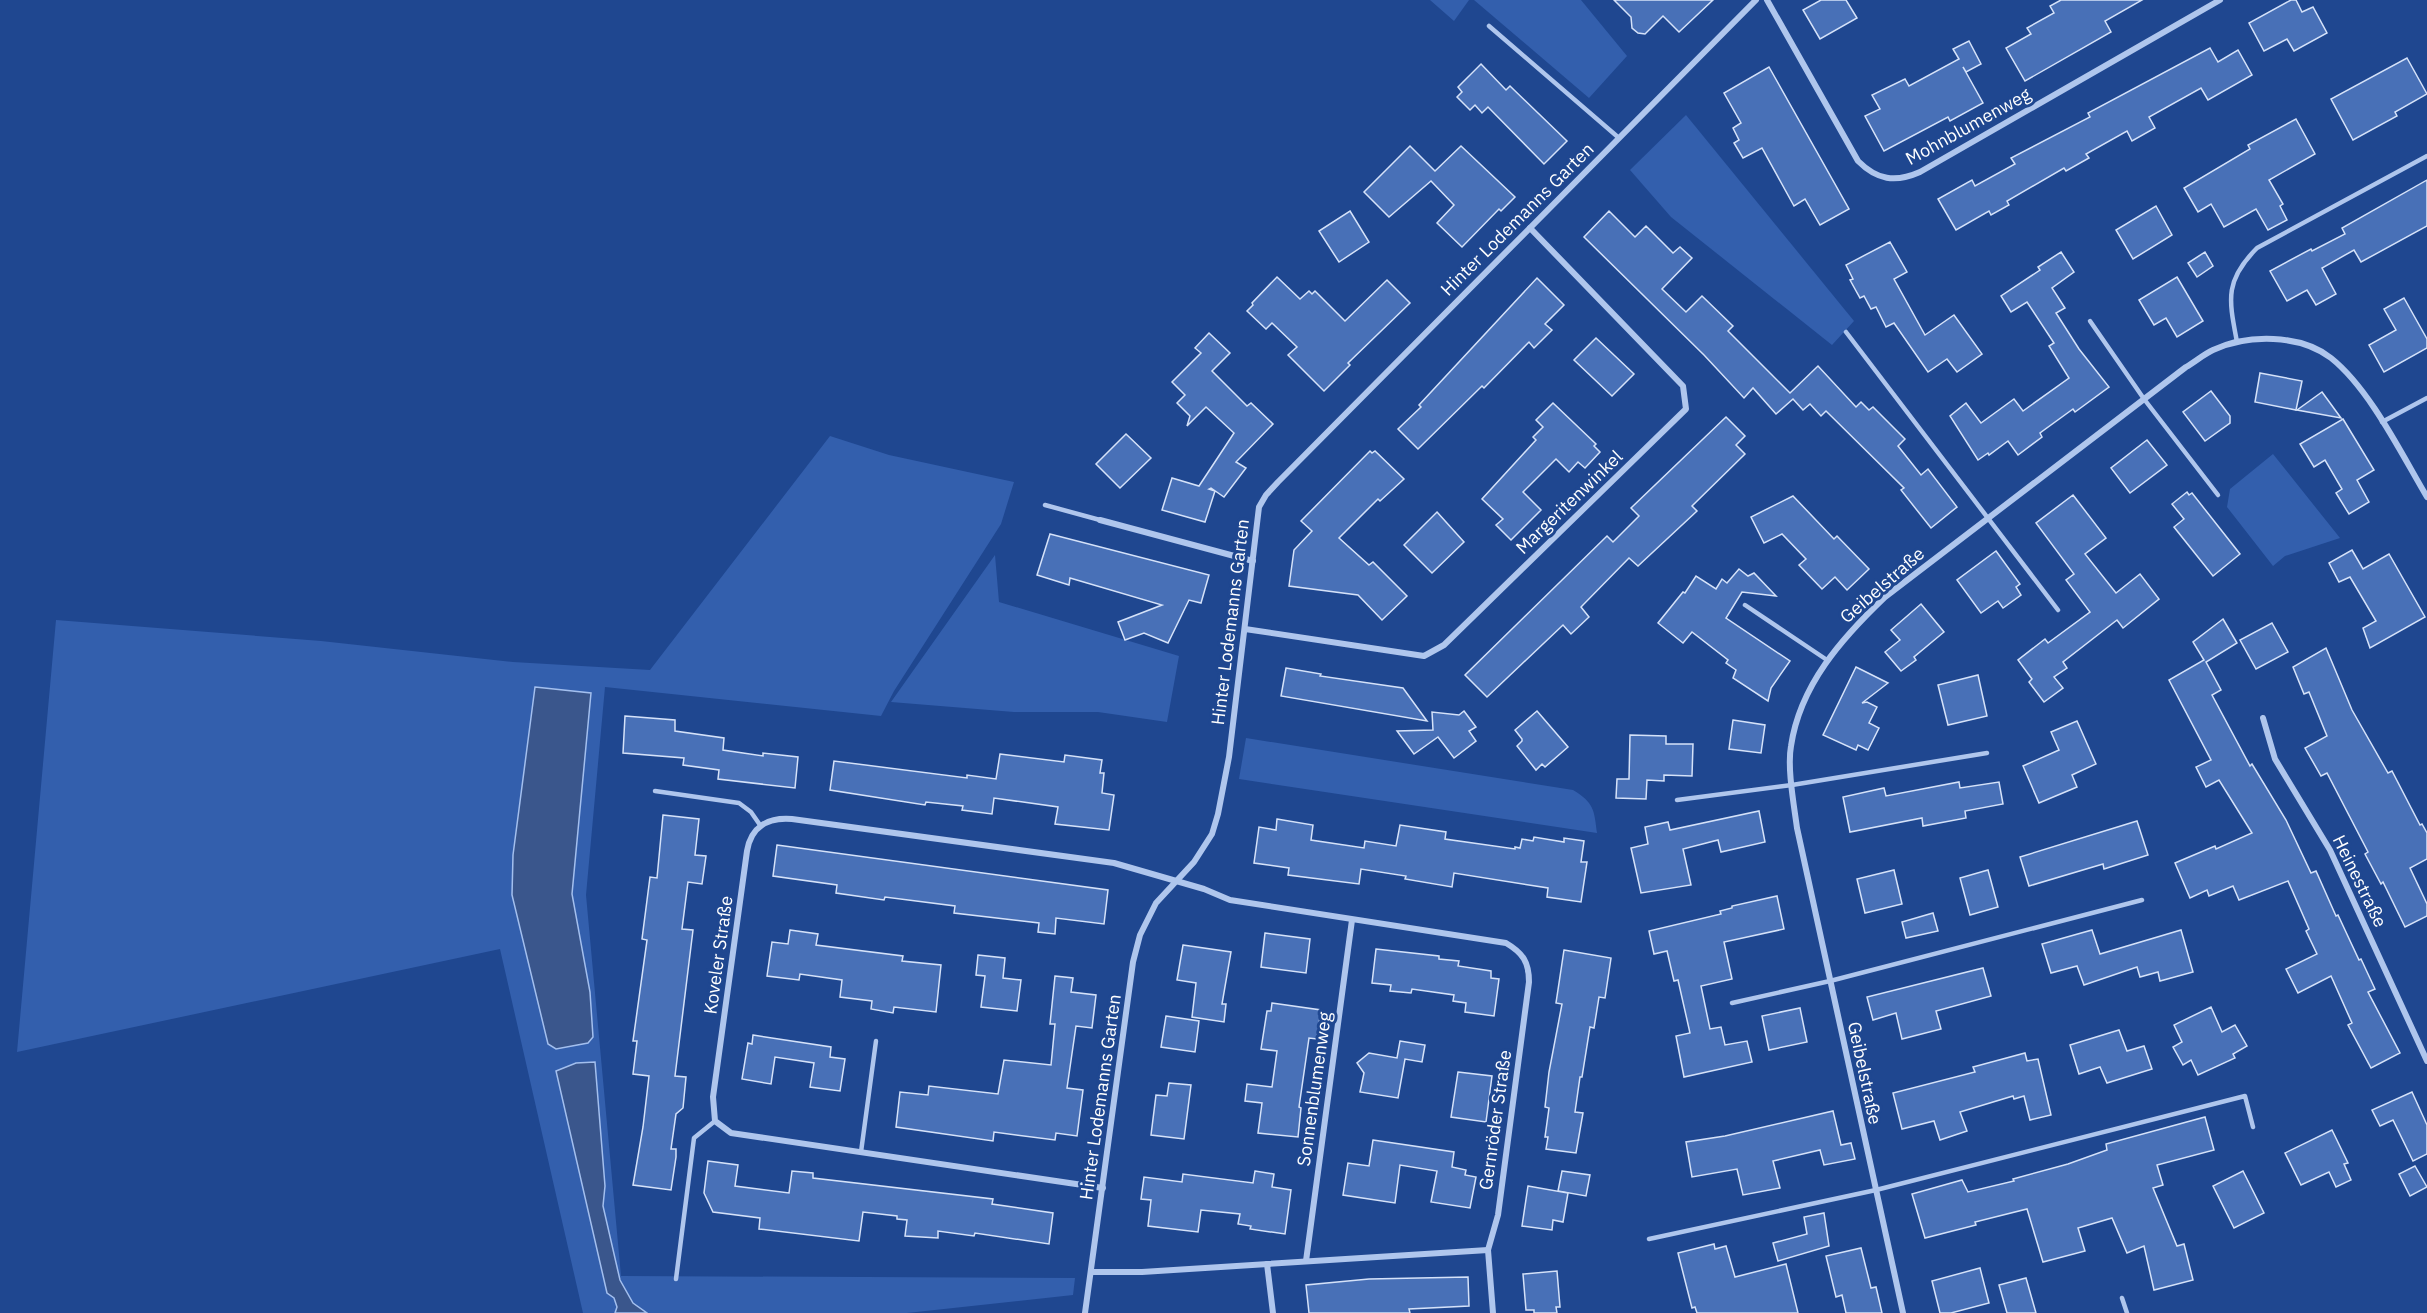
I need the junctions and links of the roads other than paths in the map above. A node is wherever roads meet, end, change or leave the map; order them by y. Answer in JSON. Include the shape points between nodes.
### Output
{"nodes":[{"id":1,"x":1756,"y":0,"type":"edge"},
{"id":2,"x":1767,"y":0,"type":"edge"},
{"id":3,"x":2220,"y":0,"type":"edge"},
{"id":4,"x":1489,"y":26,"type":"dead end"},
{"id":5,"x":1619,"y":138,"type":"junction"},
{"id":6,"x":2427,"y":156,"type":"edge"},
{"id":7,"x":1530,"y":228,"type":"junction"},
{"id":8,"x":2090,"y":321,"type":"dead end"},
{"id":9,"x":1846,"y":332,"type":"dead end"},
{"id":10,"x":2237,"y":342,"type":"junction"},
{"id":11,"x":2427,"y":398,"type":"edge"},
{"id":12,"x":2144,"y":399,"type":"junction"},
{"id":13,"x":2382,"y":422,"type":"junction"},
{"id":14,"x":2218,"y":495,"type":"dead end"},
{"id":15,"x":2426,"y":495,"type":"edge"},
{"id":16,"x":1044,"y":505,"type":"dead end"},
{"id":17,"x":1988,"y":518,"type":"junction"},
{"id":18,"x":1100,"y":520,"type":"joint"},
{"id":19,"x":1253,"y":561,"type":"junction"},
{"id":20,"x":1745,"y":605,"type":"dead end"},
{"id":21,"x":2058,"y":610,"type":"dead end"},
{"id":22,"x":1245,"y":629,"type":"junction"},
{"id":23,"x":1827,"y":660,"type":"junction"},
{"id":24,"x":2264,"y":718,"type":"dead end"},
{"id":25,"x":1987,"y":753,"type":"dead end"},
{"id":26,"x":1792,"y":785,"type":"junction"},
{"id":27,"x":655,"y":791,"type":"dead end"},
{"id":28,"x":1677,"y":800,"type":"dead end"},
{"id":29,"x":760,"y":825,"type":"junction"},
{"id":30,"x":1177,"y":881,"type":"junction"},
{"id":31,"x":2142,"y":900,"type":"dead end"},
{"id":32,"x":1352,"y":920,"type":"junction"},
{"id":33,"x":1830,"y":981,"type":"junction"},
{"id":34,"x":1732,"y":1004,"type":"dead end"},
{"id":35,"x":876,"y":1041,"type":"dead end"},
{"id":36,"x":2427,"y":1061,"type":"edge"},
{"id":37,"x":715,"y":1121,"type":"junction"},
{"id":38,"x":2253,"y":1128,"type":"dead end"},
{"id":39,"x":861,"y":1152,"type":"junction"},
{"id":40,"x":1103,"y":1188,"type":"junction"},
{"id":41,"x":1876,"y":1190,"type":"junction"},
{"id":42,"x":1650,"y":1239,"type":"dead end"},
{"id":43,"x":1488,"y":1250,"type":"junction"},
{"id":44,"x":1306,"y":1261,"type":"junction"},
{"id":45,"x":1267,"y":1264,"type":"junction"},
{"id":46,"x":1092,"y":1272,"type":"junction"},
{"id":47,"x":676,"y":1279,"type":"dead end"},
{"id":48,"x":2122,"y":1298,"type":"dead end"},
{"id":49,"x":1085,"y":1313,"type":"edge"},
{"id":50,"x":1274,"y":1313,"type":"edge"},
{"id":51,"x":1493,"y":1313,"type":"edge"},
{"id":52,"x":1903,"y":1313,"type":"edge"},
{"id":53,"x":2127,"y":1313,"type":"edge"}],
"edges":[{"from":1,"to":5,"type":"street","name":"Hinter Lodemanns Garten"},
{"from":2,"to":3,"type":"street","name":"Mohnblumenweg","via":[[1858,161],[1869,172],[1895,180],[1920,172]]},
{"from":4,"to":5,"type":"lane"},
{"from":5,"to":7,"type":"street","name":"Hinter Lodemanns Garten"},
{"from":6,"to":10,"type":"lane","via":[[2257,248],[2243,262],[2230,291]]},
{"from":7,"to":19,"type":"street","name":"Hinter Lodemanns Garten","via":[[1266,495],[1259,507]]},
{"from":7,"to":22,"type":"street","name":"Margeritenwinkel","via":[[1683,386],[1686,409],[1444,645],[1424,656]]},
{"from":8,"to":12,"type":"lane"},
{"from":9,"to":17,"type":"lane"},
{"from":10,"to":12,"type":"street","name":"Geibelstraße","via":[[2212,350]]},
{"from":10,"to":13,"type":"street","name":"Geibelstraße","via":[[2274,338],[2330,357],[2360,389]]},
{"from":11,"to":13,"type":"lane"},
{"from":12,"to":14,"type":"lane"},
{"from":12,"to":17,"type":"street","name":"Geibelstraße"},
{"from":13,"to":15,"type":"street","name":"Geibelstraße"},
{"from":16,"to":18,"type":"lane"},
{"from":17,"to":21,"type":"lane"},
{"from":17,"to":23,"type":"street","name":"Geibelstraße","via":[[1886,597]]},
{"from":18,"to":19,"type":"street"},
{"from":19,"to":22,"type":"street","name":"Hinter Lodemanns Garten"},
{"from":20,"to":23,"type":"lane"},
{"from":22,"to":30,"type":"street","name":"Hinter Lodemanns Garten","via":[[1218,814],[1212,834]]},
{"from":23,"to":26,"type":"street","name":"Geibelstraße","via":[[1800,710],[1790,747]]},
{"from":24,"to":36,"type":"street","name":"Heinestraße","via":[[2275,759],[2330,850]]},
{"from":25,"to":26,"type":"lane"},
{"from":26,"to":28,"type":"lane"},
{"from":26,"to":33,"type":"street","name":"Geibelstraße","via":[[1797,828]]},
{"from":27,"to":29,"type":"lane","via":[[739,803]]},
{"from":29,"to":30,"type":"street","via":[[779,818],[803,820],[1114,863]]},
{"from":29,"to":37,"type":"street","name":"Koveler Straße","via":[[747,851],[713,1097]]},
{"from":30,"to":32,"type":"street","name":"Gernröder Straße","via":[[1230,900]]},
{"from":30,"to":40,"type":"street","name":"Hinter Lodemanns Garten","via":[[1156,903],[1132,962]]},
{"from":31,"to":33,"type":"lane"},
{"from":32,"to":43,"type":"street","name":"Gernröder Straße","via":[[1506,943],[1519,951],[1529,966],[1498,1215]]},
{"from":32,"to":44,"type":"street","name":"Sonnenblumenweg"},
{"from":33,"to":34,"type":"lane"},
{"from":33,"to":41,"type":"street","name":"Geibelstraße"},
{"from":35,"to":39,"type":"lane"},
{"from":37,"to":39,"type":"street","via":[[731,1133]]},
{"from":37,"to":47,"type":"lane","via":[[694,1137]]},
{"from":38,"to":41,"type":"lane","via":[[2245,1096]]},
{"from":39,"to":40,"type":"street"},
{"from":40,"to":46,"type":"street","name":"Hinter Lodemanns Garten"},
{"from":41,"to":42,"type":"lane"},
{"from":41,"to":52,"type":"street","name":"Geibelstraße"},
{"from":43,"to":44,"type":"street"},
{"from":43,"to":51,"type":"street"},
{"from":44,"to":45,"type":"street"},
{"from":45,"to":46,"type":"street"},
{"from":45,"to":50,"type":"street"},
{"from":46,"to":49,"type":"street","name":"Hinter Lodemanns Garten"},
{"from":48,"to":53,"type":"lane"}]}
